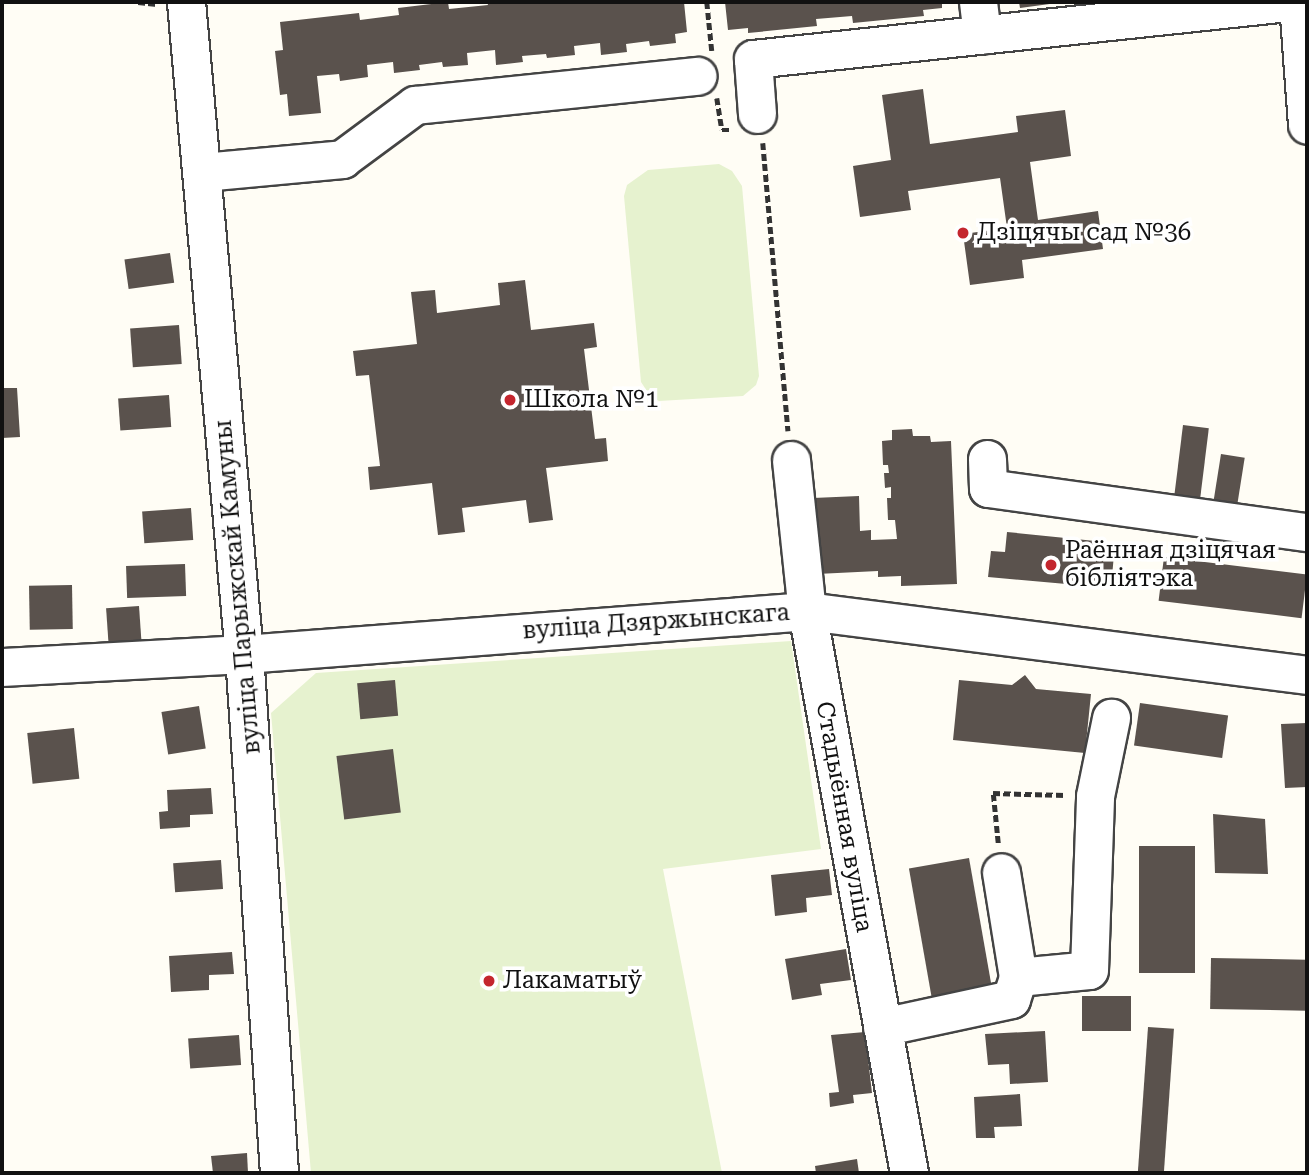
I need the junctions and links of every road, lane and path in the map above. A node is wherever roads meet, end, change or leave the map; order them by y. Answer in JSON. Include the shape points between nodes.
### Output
{"nodes":[{"id":1,"x":186,"y":2,"type":"edge"},
{"id":2,"x":1288,"y":2,"type":"edge"},
{"id":3,"x":1298,"y":2,"type":"edge"},
{"id":4,"x":980,"y":18,"type":"edge"},
{"id":5,"x":698,"y":76,"type":"dead end"},
{"id":6,"x":1307,"y":125,"type":"edge"},
{"id":7,"x":760,"y":128,"type":"joint"},
{"id":8,"x":203,"y":172,"type":"junction"},
{"id":9,"x":987,"y":459,"type":"dead end"},
{"id":10,"x":791,"y":460,"type":"joint"},
{"id":11,"x":1307,"y":532,"type":"edge"},
{"id":12,"x":807,"y":611,"type":"junction"},
{"id":13,"x":244,"y":654,"type":"junction"},
{"id":14,"x":2,"y":667,"type":"edge"},
{"id":15,"x":1307,"y":675,"type":"edge"},
{"id":16,"x":1111,"y":718,"type":"dead end"},
{"id":17,"x":1095,"y":796,"type":"junction"},
{"id":18,"x":1001,"y":872,"type":"joint"},
{"id":19,"x":1018,"y":977,"type":"junction"},
{"id":20,"x":882,"y":1027,"type":"junction"},
{"id":21,"x":279,"y":1173,"type":"edge"},
{"id":22,"x":909,"y":1173,"type":"edge"}],
"edges":[{"from":1,"to":8,"type":"street","name":"вуліца Парыжскай Камуны"},
{"from":2,"to":4,"type":"street"},
{"from":3,"to":6,"type":"street"},
{"from":4,"to":7,"type":"street","via":[[753,59]]},
{"from":5,"to":8,"type":"street","via":[[415,105],[342,159]]},
{"from":7,"to":10,"type":"path"},
{"from":8,"to":13,"type":"street","name":"вуліца Парыжскай Камуны"},
{"from":9,"to":11,"type":"street","via":[[988,488]]},
{"from":10,"to":12,"type":"street","name":"Стадыённая вуліца"},
{"from":12,"to":13,"type":"street","name":"вуліца Дзяржынскага"},
{"from":12,"to":15,"type":"street","name":"вуліца Дзяржынскага"},
{"from":12,"to":20,"type":"street","name":"Стадыённая вуліца"},
{"from":13,"to":14,"type":"street","name":"вуліца Дзяржынскага"},
{"from":13,"to":21,"type":"street","name":"вуліца Парыжскай Камуны"},
{"from":16,"to":17,"type":"street"},
{"from":17,"to":18,"type":"path","via":[[993,793]]},
{"from":17,"to":19,"type":"street","via":[[1088,970]]},
{"from":18,"to":19,"type":"street"},
{"from":19,"to":20,"type":"street","via":[[1011,999]]},
{"from":20,"to":22,"type":"street","name":"Стадыённая вуліца"}]}
